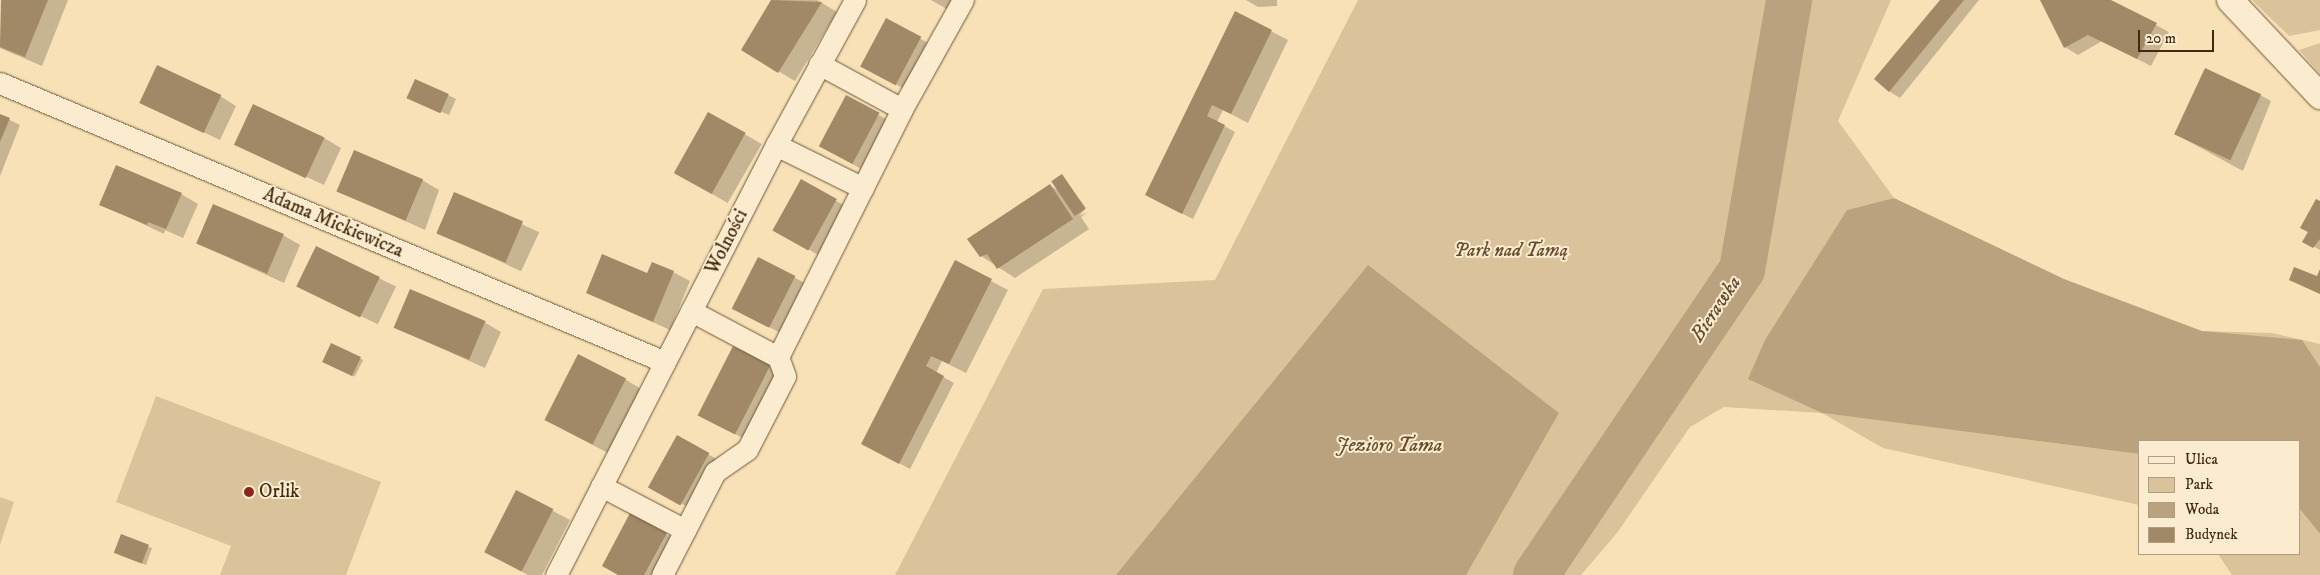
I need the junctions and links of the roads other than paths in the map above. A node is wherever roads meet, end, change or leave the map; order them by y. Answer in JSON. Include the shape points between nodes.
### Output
{"nodes":[{"id":1,"x":855,"y":0,"type":"edge"},
{"id":2,"x":963,"y":0,"type":"edge"},
{"id":3,"x":2230,"y":0,"type":"edge"},
{"id":4,"x":819,"y":64,"type":"junction"},
{"id":5,"x":0,"y":83,"type":"edge"},
{"id":6,"x":2320,"y":96,"type":"edge"},
{"id":7,"x":902,"y":109,"type":"junction"},
{"id":8,"x":776,"y":145,"type":"junction"},
{"id":9,"x":863,"y":188,"type":"junction"},
{"id":10,"x":692,"y":311,"type":"junction"},
{"id":11,"x":778,"y":357,"type":"junction"},
{"id":12,"x":665,"y":362,"type":"junction"},
{"id":13,"x":601,"y":486,"type":"junction"},
{"id":14,"x":685,"y":530,"type":"junction"},
{"id":15,"x":556,"y":575,"type":"edge"},
{"id":16,"x":662,"y":575,"type":"edge"}],
"edges":[{"from":1,"to":4,"type":"street","name":"Wolności"},
{"from":2,"to":7,"type":"street"},
{"from":3,"to":6,"type":"street"},
{"from":4,"to":7,"type":"street"},
{"from":4,"to":8,"type":"street","name":"Wolności"},
{"from":5,"to":12,"type":"street","name":"Adama Mickiewicza"},
{"from":7,"to":9,"type":"street"},
{"from":8,"to":9,"type":"street"},
{"from":8,"to":10,"type":"street","name":"Wolności"},
{"from":9,"to":11,"type":"street"},
{"from":10,"to":11,"type":"street"},
{"from":10,"to":12,"type":"street","name":"Wolności"},
{"from":11,"to":14,"type":"street","via":[[785,376],[747,450],[715,472]]},
{"from":12,"to":13,"type":"street","name":"Wolności"},
{"from":13,"to":14,"type":"street"},
{"from":13,"to":15,"type":"street","name":"Wolności"},
{"from":14,"to":16,"type":"street"}]}
